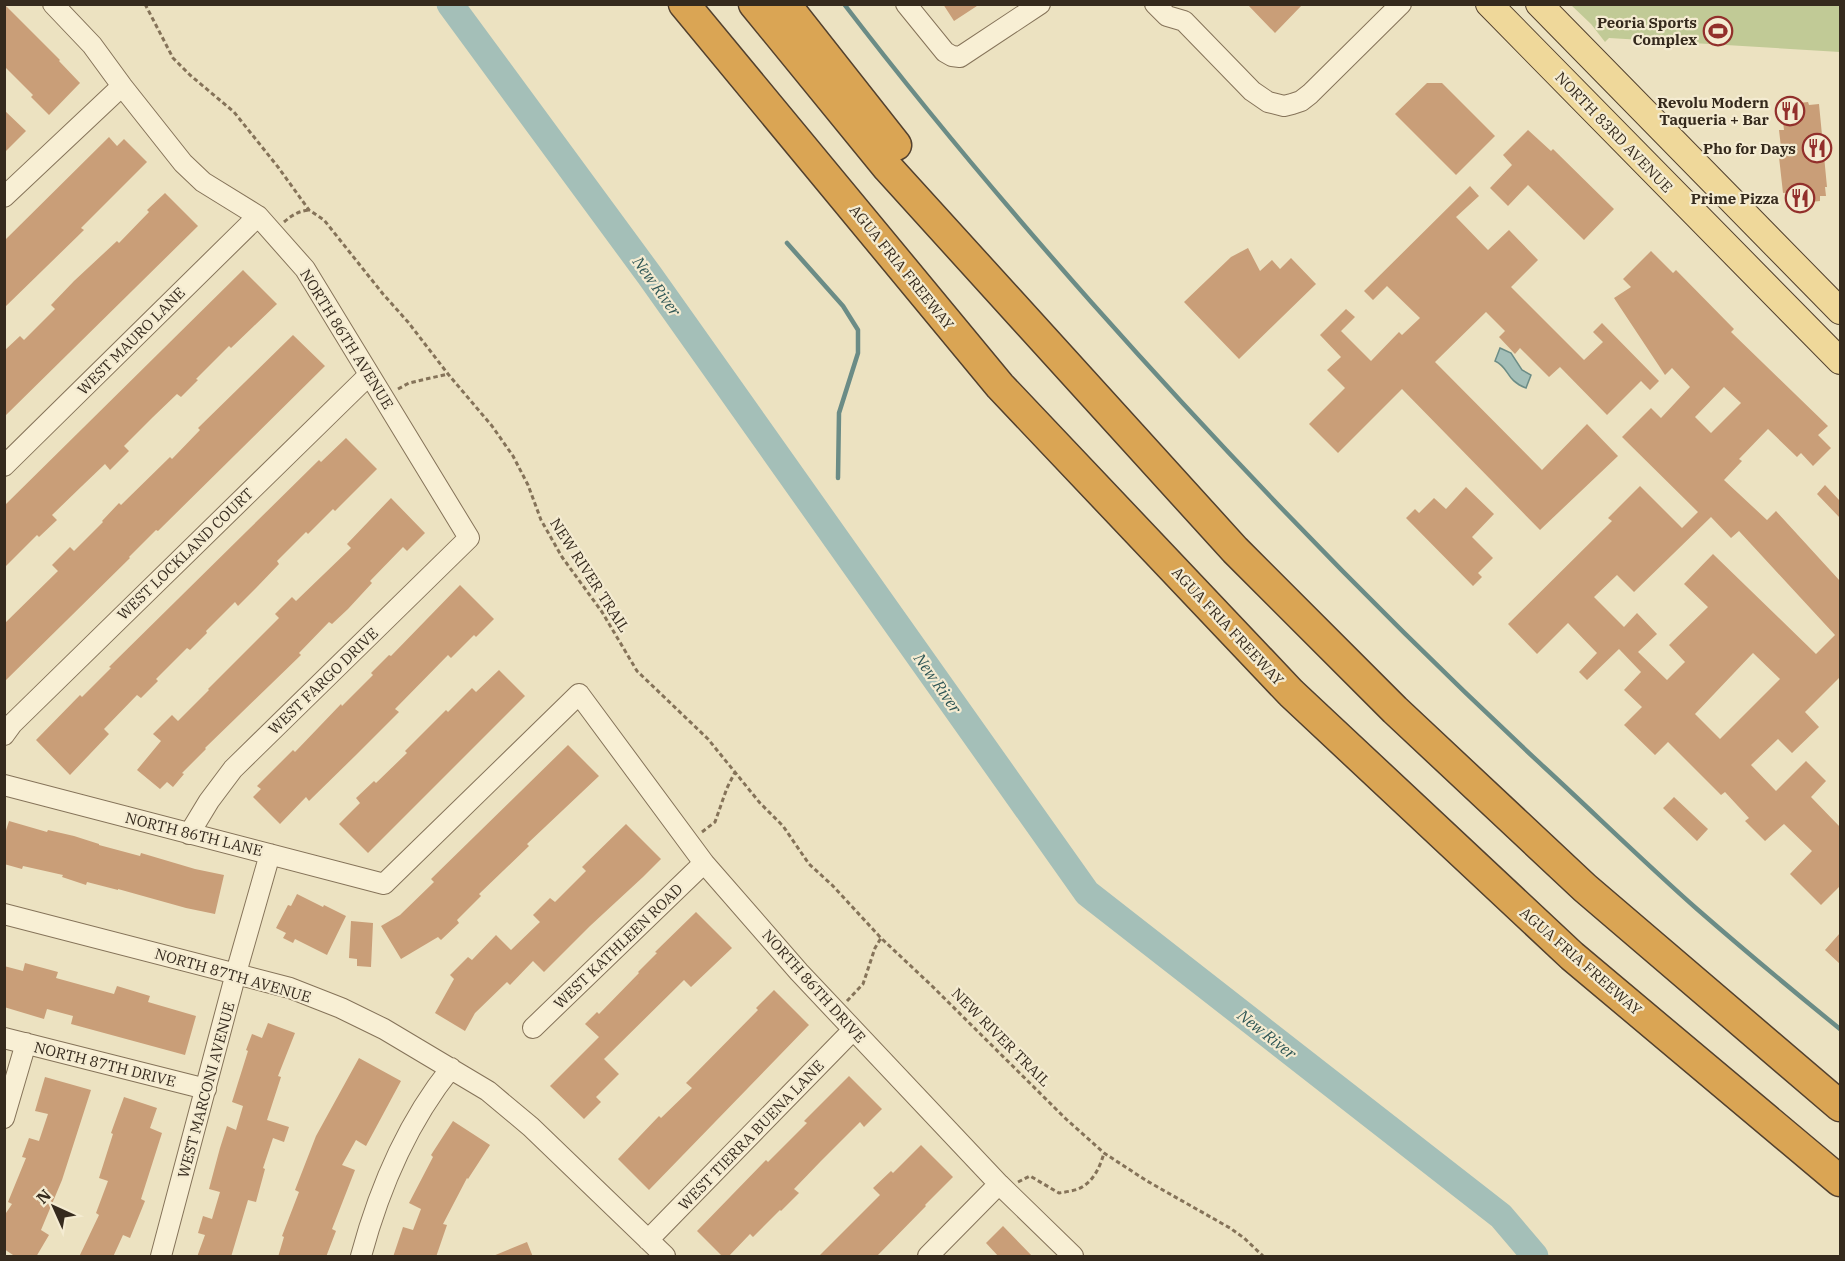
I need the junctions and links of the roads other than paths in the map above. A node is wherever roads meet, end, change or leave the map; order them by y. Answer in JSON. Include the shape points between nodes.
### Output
{"nodes":[{"id":1,"x":53,"y":4,"type":"edge"},
{"id":2,"x":684,"y":4,"type":"edge"},
{"id":3,"x":754,"y":4,"type":"edge"},
{"id":4,"x":785,"y":4,"type":"edge"},
{"id":5,"x":906,"y":4,"type":"edge"},
{"id":6,"x":1040,"y":4,"type":"edge"},
{"id":7,"x":1155,"y":4,"type":"edge"},
{"id":8,"x":1401,"y":4,"type":"edge"},
{"id":9,"x":1489,"y":4,"type":"edge"},
{"id":10,"x":1539,"y":4,"type":"edge"},
{"id":11,"x":1182,"y":13,"type":"edge"},
{"id":12,"x":122,"y":86,"type":"junction"},
{"id":13,"x":4,"y":197,"type":"edge"},
{"id":14,"x":258,"y":216,"type":"junction"},
{"id":15,"x":1840,"y":311,"type":"edge"},
{"id":16,"x":1840,"y":361,"type":"edge"},
{"id":17,"x":369,"y":375,"type":"junction"},
{"id":18,"x":1121,"y":426,"type":"junction"},
{"id":19,"x":4,"y":466,"type":"edge"},
{"id":20,"x":469,"y":538,"type":"joint"},
{"id":21,"x":4,"y":735,"type":"edge"},
{"id":22,"x":4,"y":785,"type":"edge"},
{"id":23,"x":189,"y":834,"type":"junction"},
{"id":24,"x":270,"y":854,"type":"junction"},
{"id":25,"x":704,"y":863,"type":"junction"},
{"id":26,"x":384,"y":884,"type":"joint"},
{"id":27,"x":4,"y":914,"type":"edge"},
{"id":28,"x":236,"y":973,"type":"junction"},
{"id":29,"x":533,"y":1028,"type":"dead end"},
{"id":30,"x":853,"y":1030,"type":"junction"},
{"id":31,"x":4,"y":1038,"type":"edge"},
{"id":32,"x":26,"y":1043,"type":"junction"},
{"id":33,"x":451,"y":1068,"type":"junction"},
{"id":34,"x":206,"y":1089,"type":"junction"},
{"id":35,"x":1840,"y":1106,"type":"edge"},
{"id":36,"x":4,"y":1118,"type":"edge"},
{"id":37,"x":1840,"y":1181,"type":"edge"},
{"id":38,"x":1004,"y":1188,"type":"junction"},
{"id":39,"x":648,"y":1240,"type":"junction"},
{"id":40,"x":161,"y":1257,"type":"edge"},
{"id":41,"x":361,"y":1257,"type":"edge"},
{"id":42,"x":665,"y":1257,"type":"edge"},
{"id":43,"x":928,"y":1257,"type":"edge"},
{"id":44,"x":1073,"y":1257,"type":"edge"}],
"edges":[{"from":1,"to":12,"type":"street","name":"NORTH 86TH AVENUE","via":[[92,45]]},
{"from":2,"to":37,"type":"highway","name":"AGUA FRIA FREEWAY","via":[[1000,386],[1291,693],[1572,956]]},
{"from":3,"to":18,"type":"highway","via":[[888,168]]},
{"from":4,"to":18,"type":"highway"},
{"from":5,"to":6,"type":"street","via":[[945,52],[960,57]]},
{"from":7,"to":11,"type":"street","via":[[1167,16]]},
{"from":8,"to":11,"type":"street","via":[[1310,94],[1284,106],[1268,102],[1252,91]]},
{"from":9,"to":16,"type":"main road","name":"NORTH 83RD AVENUE"},
{"from":10,"to":15,"type":"main road"},
{"from":12,"to":13,"type":"street"},
{"from":12,"to":14,"type":"street","name":"NORTH 86TH AVENUE","via":[[183,163],[203,182]]},
{"from":14,"to":17,"type":"street","name":"NORTH 86TH AVENUE","via":[[305,269]]},
{"from":14,"to":19,"type":"street","name":"WEST MAURO LANE"},
{"from":17,"to":20,"type":"street","name":"NORTH 86TH AVENUE"},
{"from":17,"to":21,"type":"street","name":"WEST LOCKLAND COURT"},
{"from":18,"to":35,"type":"highway","via":[[1235,550],[1395,710],[1585,888]]},
{"from":20,"to":23,"type":"street","name":"WEST FARGO DRIVE","via":[[233,769]]},
{"from":22,"to":23,"type":"street","name":"NORTH 86TH LANE"},
{"from":23,"to":24,"type":"street","name":"NORTH 86TH LANE"},
{"from":24,"to":26,"type":"street","name":"NORTH 86TH LANE"},
{"from":24,"to":28,"type":"street","name":"WEST MARCONI AVENUE"},
{"from":25,"to":26,"type":"street","name":"NORTH 86TH DRIVE","via":[[579,694]]},
{"from":25,"to":29,"type":"street","name":"WEST KATHLEEN ROAD"},
{"from":25,"to":30,"type":"street","name":"NORTH 86TH DRIVE"},
{"from":27,"to":28,"type":"street","name":"NORTH 87TH AVENUE"},
{"from":28,"to":33,"type":"street","name":"NORTH 87TH AVENUE","via":[[341,1008]]},
{"from":28,"to":34,"type":"street","name":"WEST MARCONI AVENUE"},
{"from":30,"to":38,"type":"street","name":"NORTH 86TH DRIVE"},
{"from":30,"to":39,"type":"street","name":"WEST TIERRA BUENA LANE"},
{"from":31,"to":32,"type":"street","name":"NORTH 87TH DRIVE"},
{"from":32,"to":34,"type":"street","name":"NORTH 87TH DRIVE"},
{"from":32,"to":36,"type":"street"},
{"from":33,"to":39,"type":"street","name":"NORTH 87TH AVENUE","via":[[488,1091],[531,1126]]},
{"from":33,"to":41,"type":"street","via":[[403,1140]]},
{"from":34,"to":40,"type":"street","name":"WEST MARCONI AVENUE"},
{"from":38,"to":43,"type":"street"},
{"from":38,"to":44,"type":"street","name":"NORTH 86TH DRIVE"},
{"from":39,"to":42,"type":"street","name":"NORTH 87TH AVENUE"}]}
